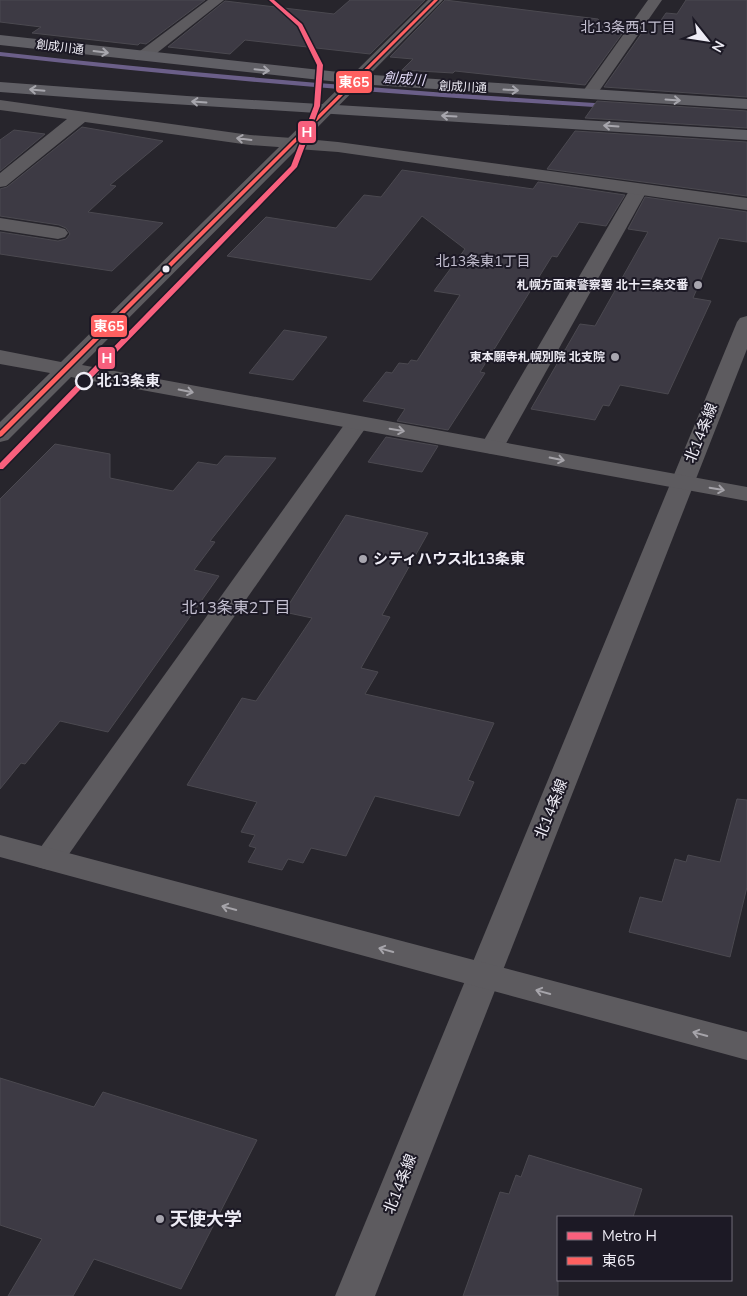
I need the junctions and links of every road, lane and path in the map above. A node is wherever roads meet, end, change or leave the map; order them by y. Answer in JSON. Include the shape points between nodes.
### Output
{"nodes":[{"id":1,"x":217,"y":0,"type":"edge"},
{"id":2,"x":436,"y":0,"type":"edge"},
{"id":3,"x":655,"y":0,"type":"edge"},
{"id":4,"x":0,"y":40,"type":"edge"},
{"id":5,"x":142,"y":57,"type":"junction"},
{"id":6,"x":0,"y":87,"type":"edge"},
{"id":7,"x":343,"y":93,"type":"junction"},
{"id":8,"x":589,"y":94,"type":"junction"},
{"id":9,"x":747,"y":104,"type":"edge"},
{"id":10,"x":0,"y":105,"type":"edge"},
{"id":11,"x":82,"y":116,"type":"junction"},
{"id":12,"x":747,"y":135,"type":"edge"},
{"id":13,"x":292,"y":143,"type":"junction"},
{"id":14,"x":0,"y":182,"type":"edge"},
{"id":15,"x":639,"y":189,"type":"junction"},
{"id":16,"x":747,"y":204,"type":"edge"},
{"id":17,"x":0,"y":224,"type":"edge"},
{"id":18,"x":58,"y":233,"type":"dead end"},
{"id":19,"x":747,"y":322,"type":"edge"},
{"id":20,"x":0,"y":357,"type":"edge"},
{"id":21,"x":67,"y":369,"type":"junction"},
{"id":22,"x":358,"y":423,"type":"junction"},
{"id":23,"x":0,"y":435,"type":"edge"},
{"id":24,"x":492,"y":446,"type":"junction"},
{"id":25,"x":681,"y":482,"type":"junction"},
{"id":26,"x":747,"y":494,"type":"edge"},
{"id":27,"x":0,"y":846,"type":"edge"},
{"id":28,"x":49,"y":859,"type":"junction"},
{"id":29,"x":484,"y":976,"type":"junction"},
{"id":30,"x":747,"y":1046,"type":"edge"},
{"id":31,"x":355,"y":1296,"type":"edge"}],
"edges":[{"from":1,"to":5,"type":"street"},
{"from":2,"to":7,"type":"street"},
{"from":3,"to":8,"type":"street"},
{"from":4,"to":5,"type":"highway","name":"創成川通","one_way":true},
{"from":5,"to":7,"type":"highway","name":"創成川通","one_way":true},
{"from":7,"to":6,"type":"highway","name":"創成川通","one_way":true},
{"from":7,"to":8,"type":"highway","name":"創成川通","one_way":true},
{"from":12,"to":7,"type":"highway","name":"創成川通","one_way":true,"via":[[572,123]]},
{"from":7,"to":13,"type":"street"},
{"from":8,"to":9,"type":"highway","name":"創成川通","one_way":true},
{"from":10,"to":11,"type":"street"},
{"from":13,"to":11,"type":"street","one_way":true},
{"from":11,"to":14,"type":"street"},
{"from":13,"to":15,"type":"street"},
{"from":13,"to":21,"type":"street"},
{"from":15,"to":16,"type":"street"},
{"from":15,"to":24,"type":"street"},
{"from":17,"to":18,"type":"street"},
{"from":19,"to":25,"type":"street","name":"北14条線"},
{"from":20,"to":21,"type":"street"},
{"from":21,"to":22,"type":"street","one_way":true},
{"from":21,"to":23,"type":"street"},
{"from":22,"to":24,"type":"street","one_way":true},
{"from":22,"to":28,"type":"street"},
{"from":24,"to":25,"type":"street","one_way":true},
{"from":25,"to":26,"type":"street","one_way":true},
{"from":25,"to":29,"type":"street","name":"北14条線"},
{"from":27,"to":28,"type":"street"},
{"from":29,"to":28,"type":"street","one_way":true},
{"from":30,"to":29,"type":"street","one_way":true},
{"from":29,"to":31,"type":"street","name":"北14条線"}]}
